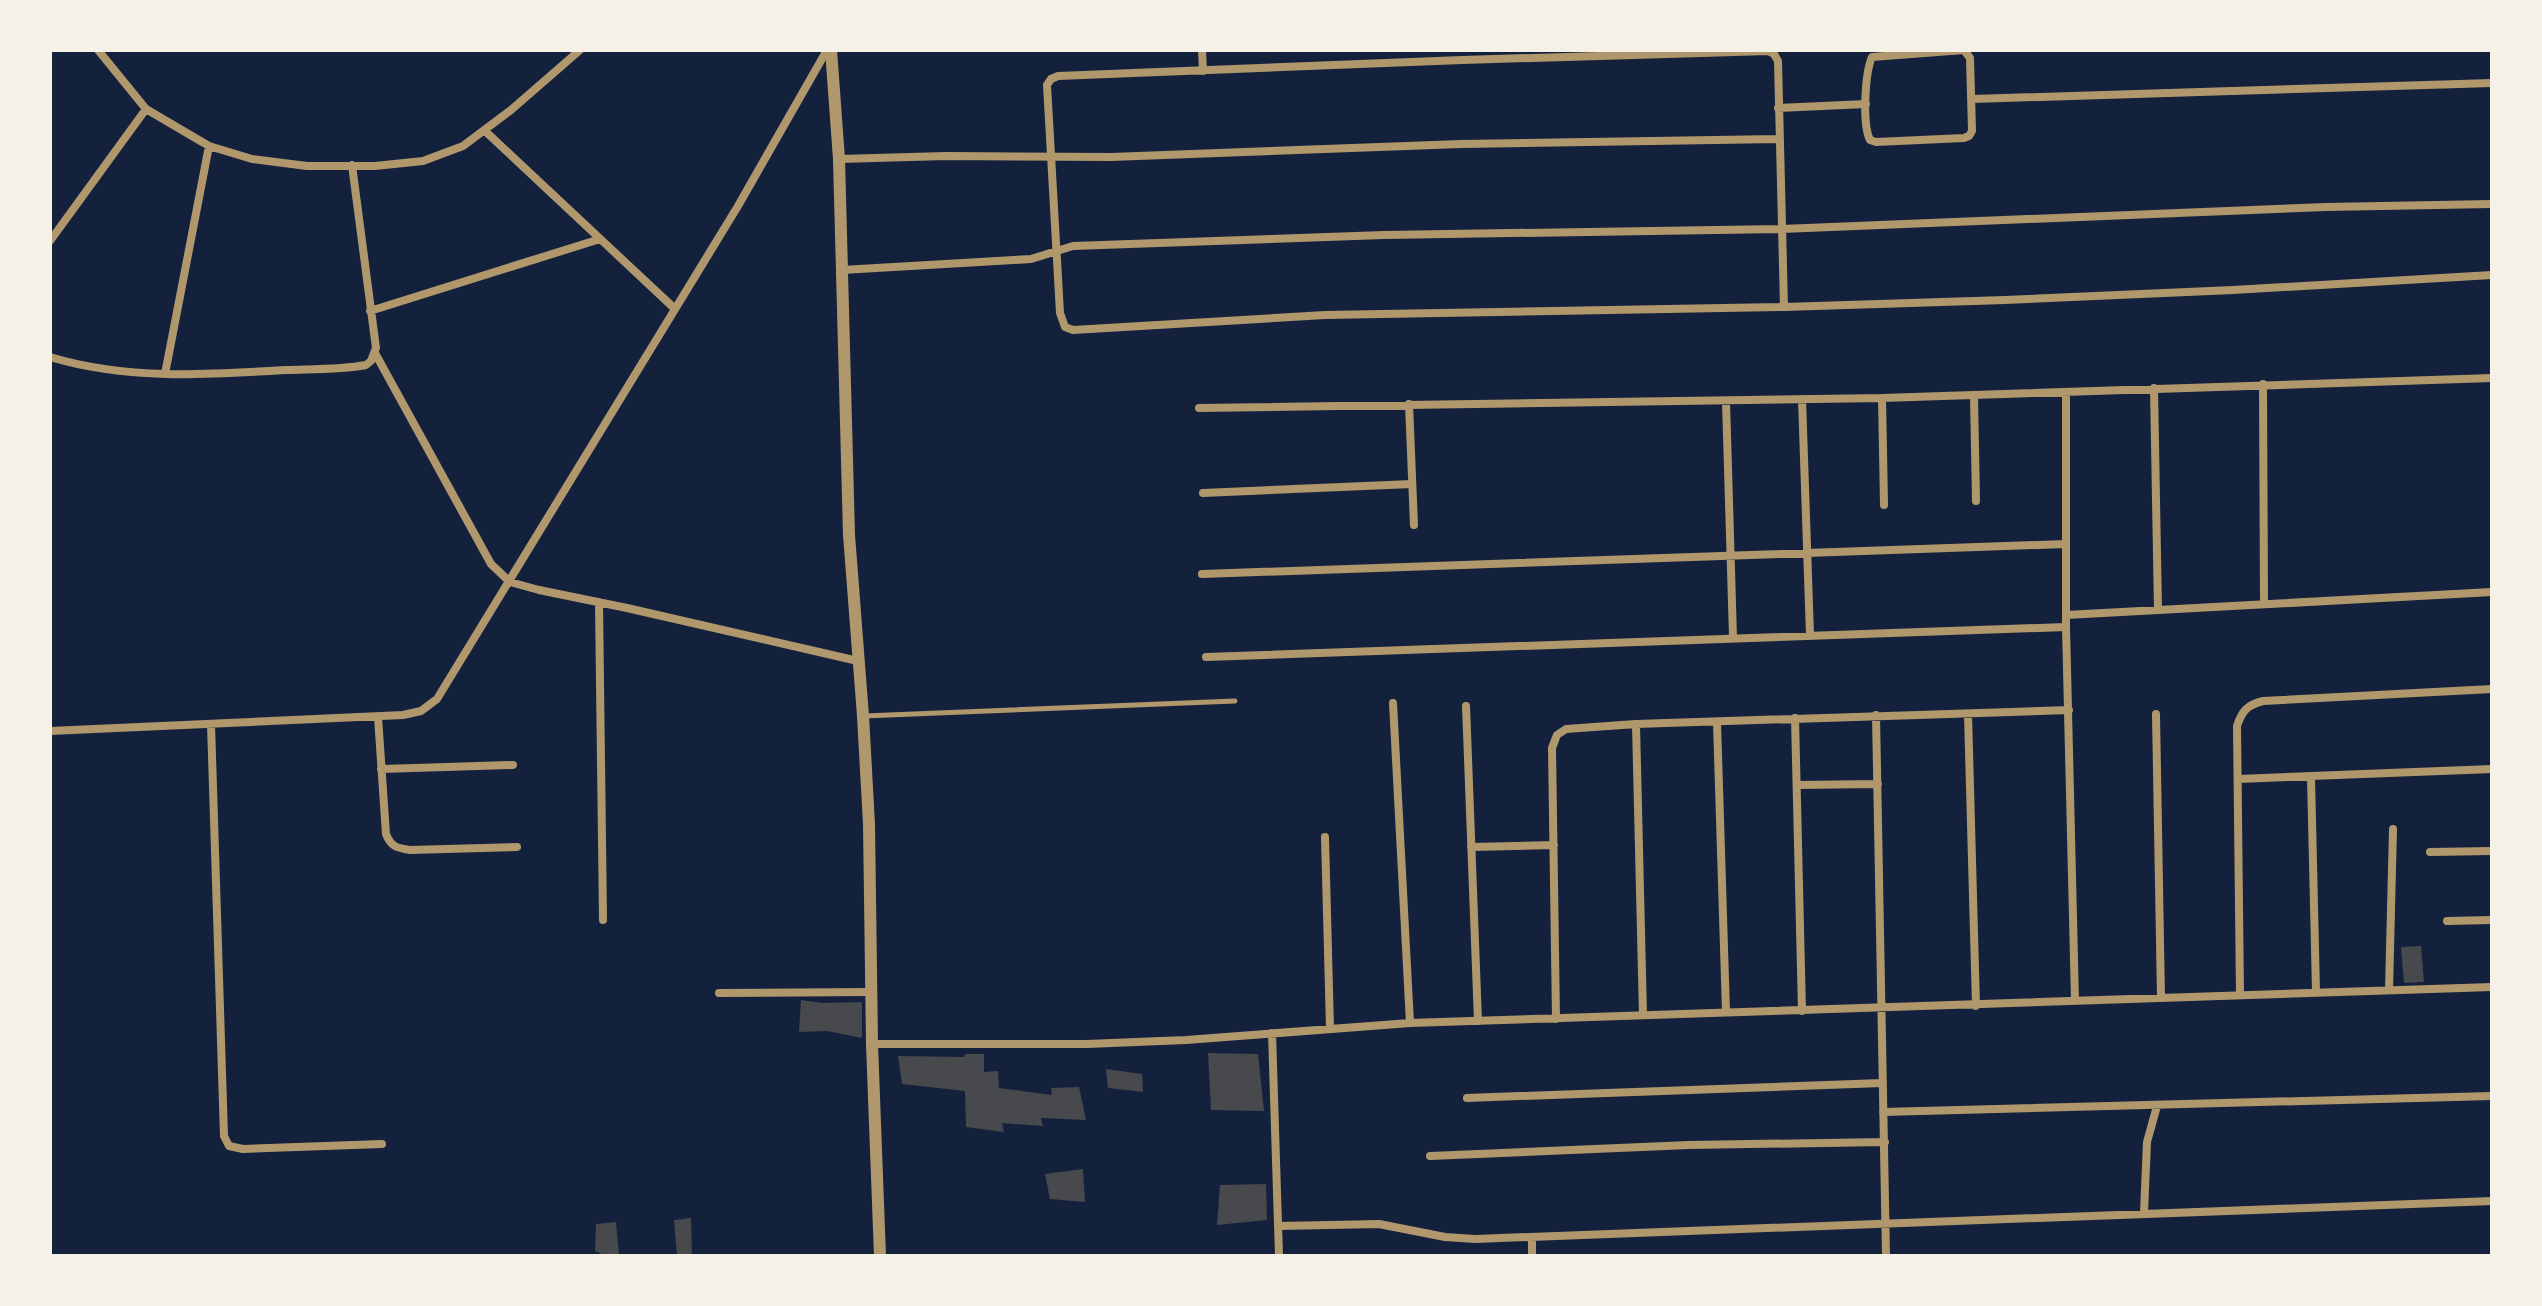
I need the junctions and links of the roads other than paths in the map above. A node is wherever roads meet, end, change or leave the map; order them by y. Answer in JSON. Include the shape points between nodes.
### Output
{"nodes":[{"id":1,"x":98,"y":50,"type":"edge"},
{"id":2,"x":580,"y":50,"type":"edge"},
{"id":3,"x":829,"y":50,"type":"edge"},
{"id":4,"x":1202,"y":50,"type":"edge"},
{"id":5,"x":1203,"y":71,"type":"junction"},
{"id":6,"x":2492,"y":83,"type":"edge"},
{"id":7,"x":1972,"y":99,"type":"junction"},
{"id":8,"x":1866,"y":104,"type":"junction"},
{"id":9,"x":1778,"y":108,"type":"junction"},
{"id":10,"x":146,"y":109,"type":"junction"},
{"id":11,"x":484,"y":130,"type":"junction"},
{"id":12,"x":1778,"y":139,"type":"junction"},
{"id":13,"x":209,"y":146,"type":"junction"},
{"id":14,"x":1050,"y":155,"type":"junction"},
{"id":15,"x":839,"y":159,"type":"junction"},
{"id":16,"x":352,"y":165,"type":"junction"},
{"id":17,"x":2492,"y":204,"type":"edge"},
{"id":18,"x":1782,"y":229,"type":"junction"},
{"id":19,"x":600,"y":239,"type":"junction"},
{"id":20,"x":50,"y":241,"type":"edge"},
{"id":21,"x":1055,"y":253,"type":"junction"},
{"id":22,"x":842,"y":270,"type":"junction"},
{"id":23,"x":2492,"y":275,"type":"edge"},
{"id":24,"x":1784,"y":307,"type":"junction"},
{"id":25,"x":674,"y":308,"type":"junction"},
{"id":26,"x":370,"y":311,"type":"junction"},
{"id":27,"x":375,"y":353,"type":"junction"},
{"id":28,"x":50,"y":357,"type":"edge"},
{"id":29,"x":165,"y":374,"type":"junction"},
{"id":30,"x":2492,"y":378,"type":"edge"},
{"id":31,"x":2263,"y":384,"type":"junction"},
{"id":32,"x":2154,"y":388,"type":"junction"},
{"id":33,"x":2066,"y":393,"type":"junction"},
{"id":34,"x":1974,"y":396,"type":"junction"},
{"id":35,"x":1882,"y":398,"type":"junction"},
{"id":36,"x":1802,"y":399,"type":"junction"},
{"id":37,"x":1726,"y":401,"type":"junction"},
{"id":38,"x":1409,"y":404,"type":"junction"},
{"id":39,"x":1199,"y":408,"type":"dead end"},
{"id":40,"x":1412,"y":484,"type":"junction"},
{"id":41,"x":1203,"y":493,"type":"dead end"},
{"id":42,"x":1976,"y":501,"type":"dead end"},
{"id":43,"x":1884,"y":505,"type":"dead end"},
{"id":44,"x":1414,"y":525,"type":"dead end"},
{"id":45,"x":2065,"y":544,"type":"junction"},
{"id":46,"x":1808,"y":554,"type":"junction"},
{"id":47,"x":1730,"y":556,"type":"junction"},
{"id":48,"x":1202,"y":574,"type":"dead end"},
{"id":49,"x":510,"y":582,"type":"junction"},
{"id":50,"x":2492,"y":592,"type":"edge"},
{"id":51,"x":599,"y":602,"type":"junction"},
{"id":52,"x":2264,"y":604,"type":"junction"},
{"id":53,"x":2158,"y":610,"type":"junction"},
{"id":54,"x":2066,"y":615,"type":"junction"},
{"id":55,"x":2066,"y":627,"type":"junction"},
{"id":56,"x":1810,"y":635,"type":"junction"},
{"id":57,"x":1733,"y":637,"type":"junction"},
{"id":58,"x":1206,"y":657,"type":"dead end"},
{"id":59,"x":858,"y":661,"type":"junction"},
{"id":60,"x":2492,"y":689,"type":"edge"},
{"id":61,"x":1235,"y":701,"type":"dead end"},
{"id":62,"x":1393,"y":703,"type":"dead end"},
{"id":63,"x":1466,"y":706,"type":"dead end"},
{"id":64,"x":2069,"y":710,"type":"junction"},
{"id":65,"x":1968,"y":714,"type":"junction"},
{"id":66,"x":2156,"y":714,"type":"dead end"},
{"id":67,"x":1876,"y":715,"type":"junction"},
{"id":68,"x":863,"y":716,"type":"junction"},
{"id":69,"x":378,"y":717,"type":"junction"},
{"id":70,"x":1795,"y":718,"type":"junction"},
{"id":71,"x":1717,"y":722,"type":"junction"},
{"id":72,"x":211,"y":724,"type":"junction"},
{"id":73,"x":1636,"y":724,"type":"junction"},
{"id":74,"x":50,"y":731,"type":"edge"},
{"id":75,"x":513,"y":765,"type":"dead end"},
{"id":76,"x":381,"y":769,"type":"junction"},
{"id":77,"x":2492,"y":769,"type":"edge"},
{"id":78,"x":2311,"y":777,"type":"junction"},
{"id":79,"x":2238,"y":779,"type":"junction"},
{"id":80,"x":1878,"y":784,"type":"junction"},
{"id":81,"x":1797,"y":785,"type":"junction"},
{"id":82,"x":2393,"y":829,"type":"dead end"},
{"id":83,"x":1325,"y":837,"type":"dead end"},
{"id":84,"x":1554,"y":845,"type":"junction"},
{"id":85,"x":517,"y":847,"type":"dead end"},
{"id":86,"x":1471,"y":847,"type":"junction"},
{"id":87,"x":2492,"y":851,"type":"edge"},
{"id":88,"x":2430,"y":852,"type":"dead end"},
{"id":89,"x":603,"y":920,"type":"dead end"},
{"id":90,"x":2492,"y":920,"type":"edge"},
{"id":91,"x":2447,"y":921,"type":"dead end"},
{"id":92,"x":2492,"y":987,"type":"edge"},
{"id":93,"x":2389,"y":990,"type":"junction"},
{"id":94,"x":871,"y":992,"type":"junction"},
{"id":95,"x":2316,"y":992,"type":"junction"},
{"id":96,"x":719,"y":993,"type":"dead end"},
{"id":97,"x":2240,"y":995,"type":"junction"},
{"id":98,"x":2161,"y":998,"type":"junction"},
{"id":99,"x":2075,"y":1001,"type":"junction"},
{"id":100,"x":1976,"y":1006,"type":"junction"},
{"id":101,"x":1881,"y":1008,"type":"junction"},
{"id":102,"x":1802,"y":1011,"type":"junction"},
{"id":103,"x":1726,"y":1012,"type":"junction"},
{"id":104,"x":1643,"y":1015,"type":"junction"},
{"id":105,"x":1556,"y":1019,"type":"junction"},
{"id":106,"x":1478,"y":1021,"type":"junction"},
{"id":107,"x":1410,"y":1023,"type":"junction"},
{"id":108,"x":1330,"y":1028,"type":"junction"},
{"id":109,"x":1272,"y":1033,"type":"junction"},
{"id":110,"x":872,"y":1044,"type":"junction"},
{"id":111,"x":1882,"y":1083,"type":"junction"},
{"id":112,"x":2492,"y":1096,"type":"edge"},
{"id":113,"x":1467,"y":1098,"type":"dead end"},
{"id":114,"x":2157,"y":1106,"type":"junction"},
{"id":115,"x":1883,"y":1112,"type":"junction"},
{"id":116,"x":1885,"y":1142,"type":"junction"},
{"id":117,"x":382,"y":1144,"type":"dead end"},
{"id":118,"x":1430,"y":1156,"type":"dead end"},
{"id":119,"x":2492,"y":1201,"type":"edge"},
{"id":120,"x":2144,"y":1213,"type":"junction"},
{"id":121,"x":1886,"y":1225,"type":"junction"},
{"id":122,"x":1279,"y":1226,"type":"junction"},
{"id":123,"x":1532,"y":1237,"type":"junction"},
{"id":124,"x":880,"y":1256,"type":"edge"},
{"id":125,"x":1279,"y":1256,"type":"edge"},
{"id":126,"x":1532,"y":1256,"type":"edge"},
{"id":127,"x":1886,"y":1256,"type":"edge"}],
"edges":[{"from":1,"to":10,"type":"street"},
{"from":2,"to":11,"type":"street"},
{"from":3,"to":15,"type":"street"},
{"from":3,"to":25,"type":"street"},
{"from":4,"to":5,"type":"street"},
{"from":5,"to":9,"type":"street","via":[[1768,51],[1778,61]]},
{"from":5,"to":14,"type":"street","via":[[1051,79],[1046,94]]},
{"from":6,"to":7,"type":"street"},
{"from":7,"to":8,"type":"street","via":[[1972,131],[1964,138],[1870,140]]},
{"from":7,"to":8,"type":"street","via":[[1969,54],[1964,50],[1872,57]]},
{"from":8,"to":9,"type":"street"},
{"from":9,"to":12,"type":"street"},
{"from":10,"to":13,"type":"street"},
{"from":10,"to":20,"type":"street"},
{"from":11,"to":16,"type":"street","via":[[463,146],[423,161]]},
{"from":11,"to":19,"type":"street"},
{"from":12,"to":14,"type":"street"},
{"from":12,"to":18,"type":"street"},
{"from":13,"to":16,"type":"street","via":[[252,159]]},
{"from":13,"to":29,"type":"street"},
{"from":14,"to":15,"type":"street"},
{"from":14,"to":21,"type":"street"},
{"from":15,"to":22,"type":"street"},
{"from":16,"to":26,"type":"street"},
{"from":17,"to":18,"type":"street"},
{"from":18,"to":21,"type":"street","via":[[1353,236],[1073,246]]},
{"from":18,"to":24,"type":"street"},
{"from":19,"to":25,"type":"street"},
{"from":19,"to":26,"type":"street"},
{"from":21,"to":22,"type":"street","via":[[1031,259]]},
{"from":21,"to":24,"type":"street","via":[[1061,322],[1073,330],[1325,315]]},
{"from":22,"to":59,"type":"street"},
{"from":23,"to":24,"type":"street"},
{"from":25,"to":49,"type":"street"},
{"from":26,"to":27,"type":"street"},
{"from":27,"to":29,"type":"street","via":[[359,366]]},
{"from":27,"to":49,"type":"street","via":[[491,564]]},
{"from":28,"to":29,"type":"street","via":[[125,374]]},
{"from":30,"to":31,"type":"street"},
{"from":31,"to":32,"type":"street"},
{"from":31,"to":52,"type":"street"},
{"from":32,"to":33,"type":"street"},
{"from":32,"to":53,"type":"street"},
{"from":33,"to":34,"type":"street"},
{"from":33,"to":45,"type":"street"},
{"from":34,"to":35,"type":"street"},
{"from":34,"to":42,"type":"street"},
{"from":35,"to":36,"type":"street"},
{"from":35,"to":43,"type":"street"},
{"from":36,"to":37,"type":"street"},
{"from":36,"to":46,"type":"street"},
{"from":37,"to":38,"type":"street"},
{"from":37,"to":47,"type":"street"},
{"from":38,"to":39,"type":"street"},
{"from":38,"to":40,"type":"street"},
{"from":40,"to":41,"type":"street"},
{"from":40,"to":44,"type":"street"},
{"from":45,"to":46,"type":"street"},
{"from":45,"to":54,"type":"street"},
{"from":46,"to":47,"type":"street"},
{"from":46,"to":56,"type":"street"},
{"from":47,"to":48,"type":"street"},
{"from":47,"to":57,"type":"street"},
{"from":49,"to":51,"type":"street"},
{"from":49,"to":69,"type":"street","via":[[437,699],[421,711]]},
{"from":50,"to":52,"type":"street"},
{"from":51,"to":59,"type":"street"},
{"from":51,"to":89,"type":"street"},
{"from":52,"to":53,"type":"street"},
{"from":53,"to":54,"type":"street"},
{"from":54,"to":55,"type":"street"},
{"from":55,"to":56,"type":"street"},
{"from":55,"to":64,"type":"street"},
{"from":56,"to":57,"type":"street"},
{"from":57,"to":58,"type":"street"},
{"from":59,"to":68,"type":"street"},
{"from":60,"to":79,"type":"street","via":[[2251,704],[2237,726]]},
{"from":61,"to":68,"type":"lane"},
{"from":62,"to":107,"type":"street"},
{"from":63,"to":86,"type":"street"},
{"from":64,"to":65,"type":"street"},
{"from":64,"to":99,"type":"street"},
{"from":65,"to":67,"type":"street"},
{"from":65,"to":100,"type":"street"},
{"from":66,"to":98,"type":"street"},
{"from":67,"to":70,"type":"street"},
{"from":67,"to":80,"type":"street"},
{"from":68,"to":94,"type":"street"},
{"from":69,"to":72,"type":"street"},
{"from":69,"to":76,"type":"street"},
{"from":70,"to":71,"type":"street"},
{"from":70,"to":81,"type":"street"},
{"from":71,"to":73,"type":"street"},
{"from":71,"to":103,"type":"street"},
{"from":72,"to":74,"type":"street"},
{"from":72,"to":117,"type":"street","via":[[224,1136],[229,1146],[243,1149]]},
{"from":73,"to":84,"type":"street","via":[[1566,729],[1557,735],[1552,748]]},
{"from":73,"to":104,"type":"street"},
{"from":75,"to":76,"type":"street"},
{"from":76,"to":85,"type":"street","via":[[390,844],[410,850]]},
{"from":77,"to":78,"type":"street"},
{"from":78,"to":79,"type":"street"},
{"from":78,"to":95,"type":"street"},
{"from":79,"to":97,"type":"street"},
{"from":80,"to":81,"type":"street"},
{"from":80,"to":101,"type":"street"},
{"from":81,"to":102,"type":"street"},
{"from":82,"to":93,"type":"street"},
{"from":83,"to":108,"type":"street"},
{"from":84,"to":86,"type":"street"},
{"from":84,"to":105,"type":"street"},
{"from":86,"to":106,"type":"street"},
{"from":87,"to":88,"type":"street"},
{"from":90,"to":91,"type":"street"},
{"from":92,"to":93,"type":"street"},
{"from":93,"to":95,"type":"street"},
{"from":94,"to":96,"type":"street"},
{"from":94,"to":110,"type":"street"},
{"from":95,"to":97,"type":"street"},
{"from":97,"to":98,"type":"street"},
{"from":98,"to":99,"type":"street"},
{"from":99,"to":100,"type":"street"},
{"from":100,"to":101,"type":"street"},
{"from":101,"to":102,"type":"street"},
{"from":101,"to":111,"type":"street"},
{"from":102,"to":103,"type":"street"},
{"from":103,"to":104,"type":"street"},
{"from":104,"to":105,"type":"street"},
{"from":105,"to":106,"type":"street"},
{"from":106,"to":107,"type":"street"},
{"from":107,"to":108,"type":"street"},
{"from":108,"to":109,"type":"street"},
{"from":109,"to":110,"type":"street","via":[[1087,1044]]},
{"from":109,"to":122,"type":"street"},
{"from":110,"to":124,"type":"street"},
{"from":111,"to":113,"type":"street"},
{"from":111,"to":115,"type":"street"},
{"from":112,"to":114,"type":"street"},
{"from":114,"to":115,"type":"street"},
{"from":114,"to":120,"type":"street","via":[[2147,1142]]},
{"from":115,"to":116,"type":"street"},
{"from":116,"to":118,"type":"street"},
{"from":116,"to":121,"type":"street"},
{"from":119,"to":120,"type":"street"},
{"from":120,"to":121,"type":"street"},
{"from":121,"to":123,"type":"street"},
{"from":121,"to":127,"type":"street"},
{"from":122,"to":123,"type":"street","via":[[1379,1224],[1445,1237]]},
{"from":122,"to":125,"type":"street"},
{"from":123,"to":126,"type":"street"}]}
